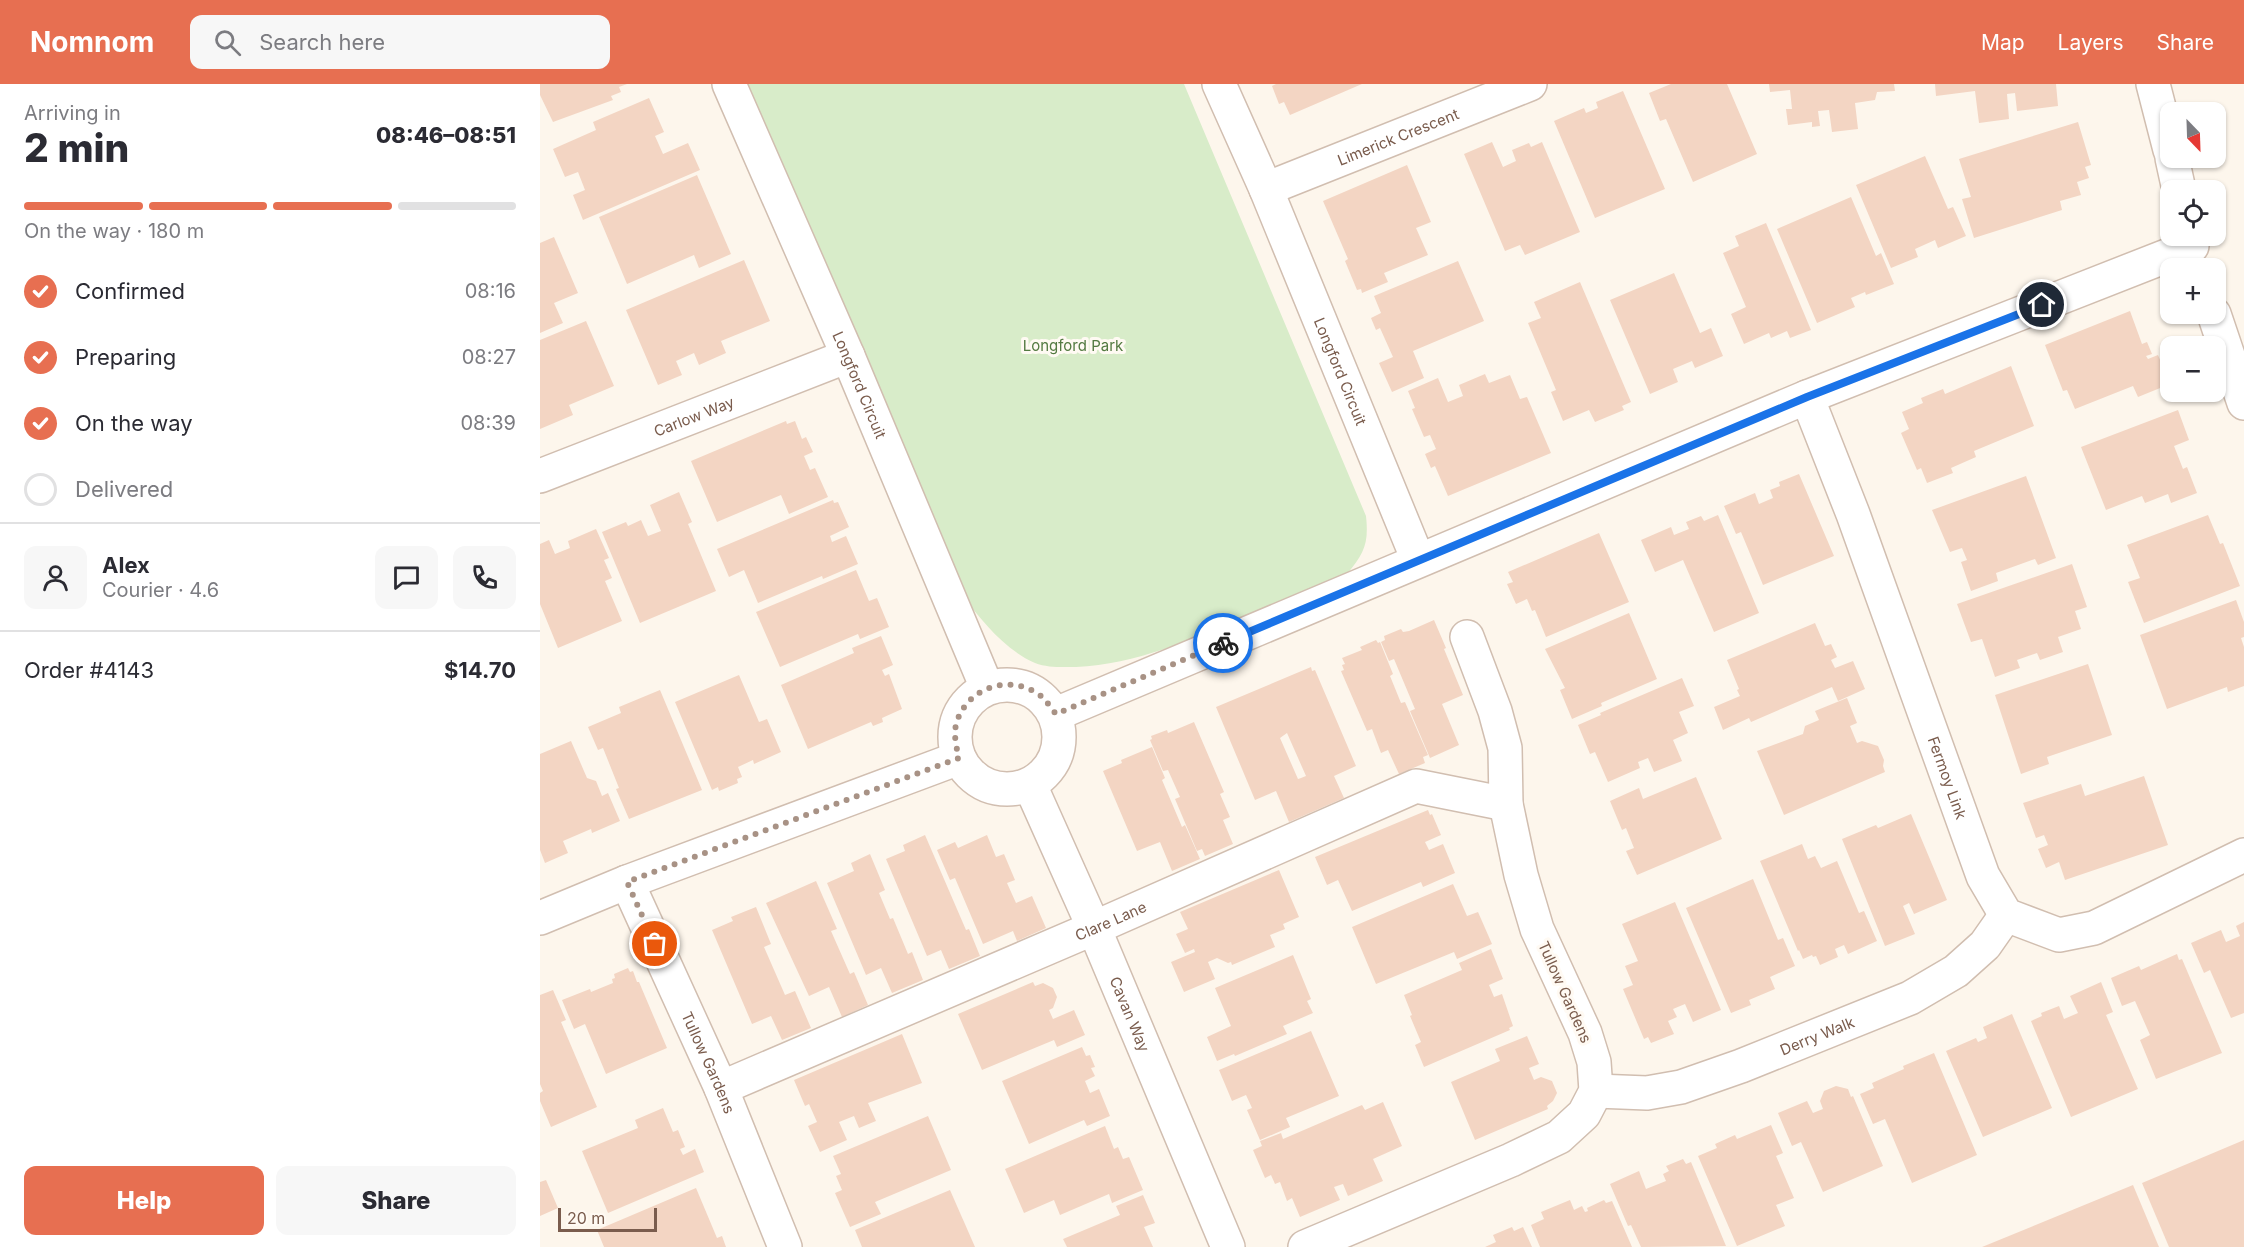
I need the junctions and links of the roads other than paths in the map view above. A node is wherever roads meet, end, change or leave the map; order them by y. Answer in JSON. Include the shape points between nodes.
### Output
{"nodes":[{"id":1,"x":729,"y":84,"type":"edge"},
{"id":2,"x":1218,"y":84,"type":"edge"},
{"id":3,"x":1530,"y":84,"type":"edge"},
{"id":4,"x":2153,"y":84,"type":"edge"},
{"id":5,"x":2160,"y":111,"type":"edge"},
{"id":6,"x":1266,"y":189,"type":"junction"},
{"id":7,"x":2193,"y":250,"type":"edge"},
{"id":8,"x":2217,"y":324,"type":"edge"},
{"id":9,"x":848,"y":356,"type":"junction"},
{"id":10,"x":1807,"y":397,"type":"junction"},
{"id":11,"x":2244,"y":404,"type":"edge"},
{"id":12,"x":540,"y":476,"type":"edge"},
{"id":13,"x":1418,"y":560,"type":"junction"},
{"id":14,"x":1467,"y":637,"type":"dead end"},
{"id":15,"x":987,"y":688,"type":"junction"},
{"id":16,"x":1056,"y":714,"type":"junction"},
{"id":17,"x":959,"y":758,"type":"junction"},
{"id":18,"x":1030,"y":784,"type":"junction"},
{"id":19,"x":1506,"y":804,"type":"junction"},
{"id":20,"x":2244,"y":855,"type":"edge"},
{"id":21,"x":627,"y":882,"type":"junction"},
{"id":22,"x":2006,"y":915,"type":"junction"},
{"id":23,"x":540,"y":918,"type":"edge"},
{"id":24,"x":1094,"y":928,"type":"junction"},
{"id":25,"x":721,"y":1088,"type":"junction"},
{"id":26,"x":1596,"y":1091,"type":"junction"},
{"id":27,"x":785,"y":1247,"type":"edge"},
{"id":28,"x":1228,"y":1247,"type":"edge"},
{"id":29,"x":1305,"y":1247,"type":"edge"}],
"edges":[{"from":1,"to":9,"type":"street","name":"Longford Circuit"},
{"from":2,"to":6,"type":"street","name":"Longford Circuit"},
{"from":3,"to":6,"type":"street","name":"Limerick Crescent"},
{"from":4,"to":5,"type":"street"},
{"from":6,"to":13,"type":"street","name":"Longford Circuit"},
{"from":7,"to":10,"type":"street"},
{"from":8,"to":11,"type":"street"},
{"from":9,"to":12,"type":"street","name":"Carlow Way"},
{"from":9,"to":15,"type":"street","name":"Longford Circuit"},
{"from":10,"to":13,"type":"street"},
{"from":10,"to":22,"type":"street","name":"Fermoy Link","via":[[1983,876]]},
{"from":13,"to":16,"type":"street"},
{"from":14,"to":19,"type":"street","name":"Tullow Gardens","via":[[1506,748]]},
{"from":15,"to":16,"type":"street","via":[[1005,684],[1024,686],[1040,695]]},
{"from":15,"to":17,"type":"street","via":[[965,705],[957,722]]},
{"from":16,"to":18,"type":"street","via":[[1059,750],[1051,767]]},
{"from":17,"to":18,"type":"street","via":[[978,781],[994,788],[1013,790]]},
{"from":17,"to":21,"type":"street"},
{"from":18,"to":24,"type":"street","name":"Cavan Way"},
{"from":19,"to":24,"type":"street","name":"Clare Lane","via":[[1416,786]]},
{"from":19,"to":26,"type":"street","name":"Tullow Gardens","via":[[1537,929],[1585,1033],[1594,1062]]},
{"from":20,"to":22,"type":"street","via":[[2094,928],[2060,935]]},
{"from":21,"to":23,"type":"street"},
{"from":21,"to":25,"type":"street","name":"Tullow Gardens"},
{"from":22,"to":26,"type":"street","name":"Derry Walk","via":[[1986,945],[1956,971],[1910,998],[1681,1087],[1647,1093]]},
{"from":24,"to":25,"type":"street","name":"Clare Lane"},
{"from":24,"to":28,"type":"street","name":"Cavan Way"},
{"from":25,"to":27,"type":"street","name":"Tullow Gardens"},
{"from":26,"to":29,"type":"street","via":[[1584,1114],[1559,1137]]}]}
